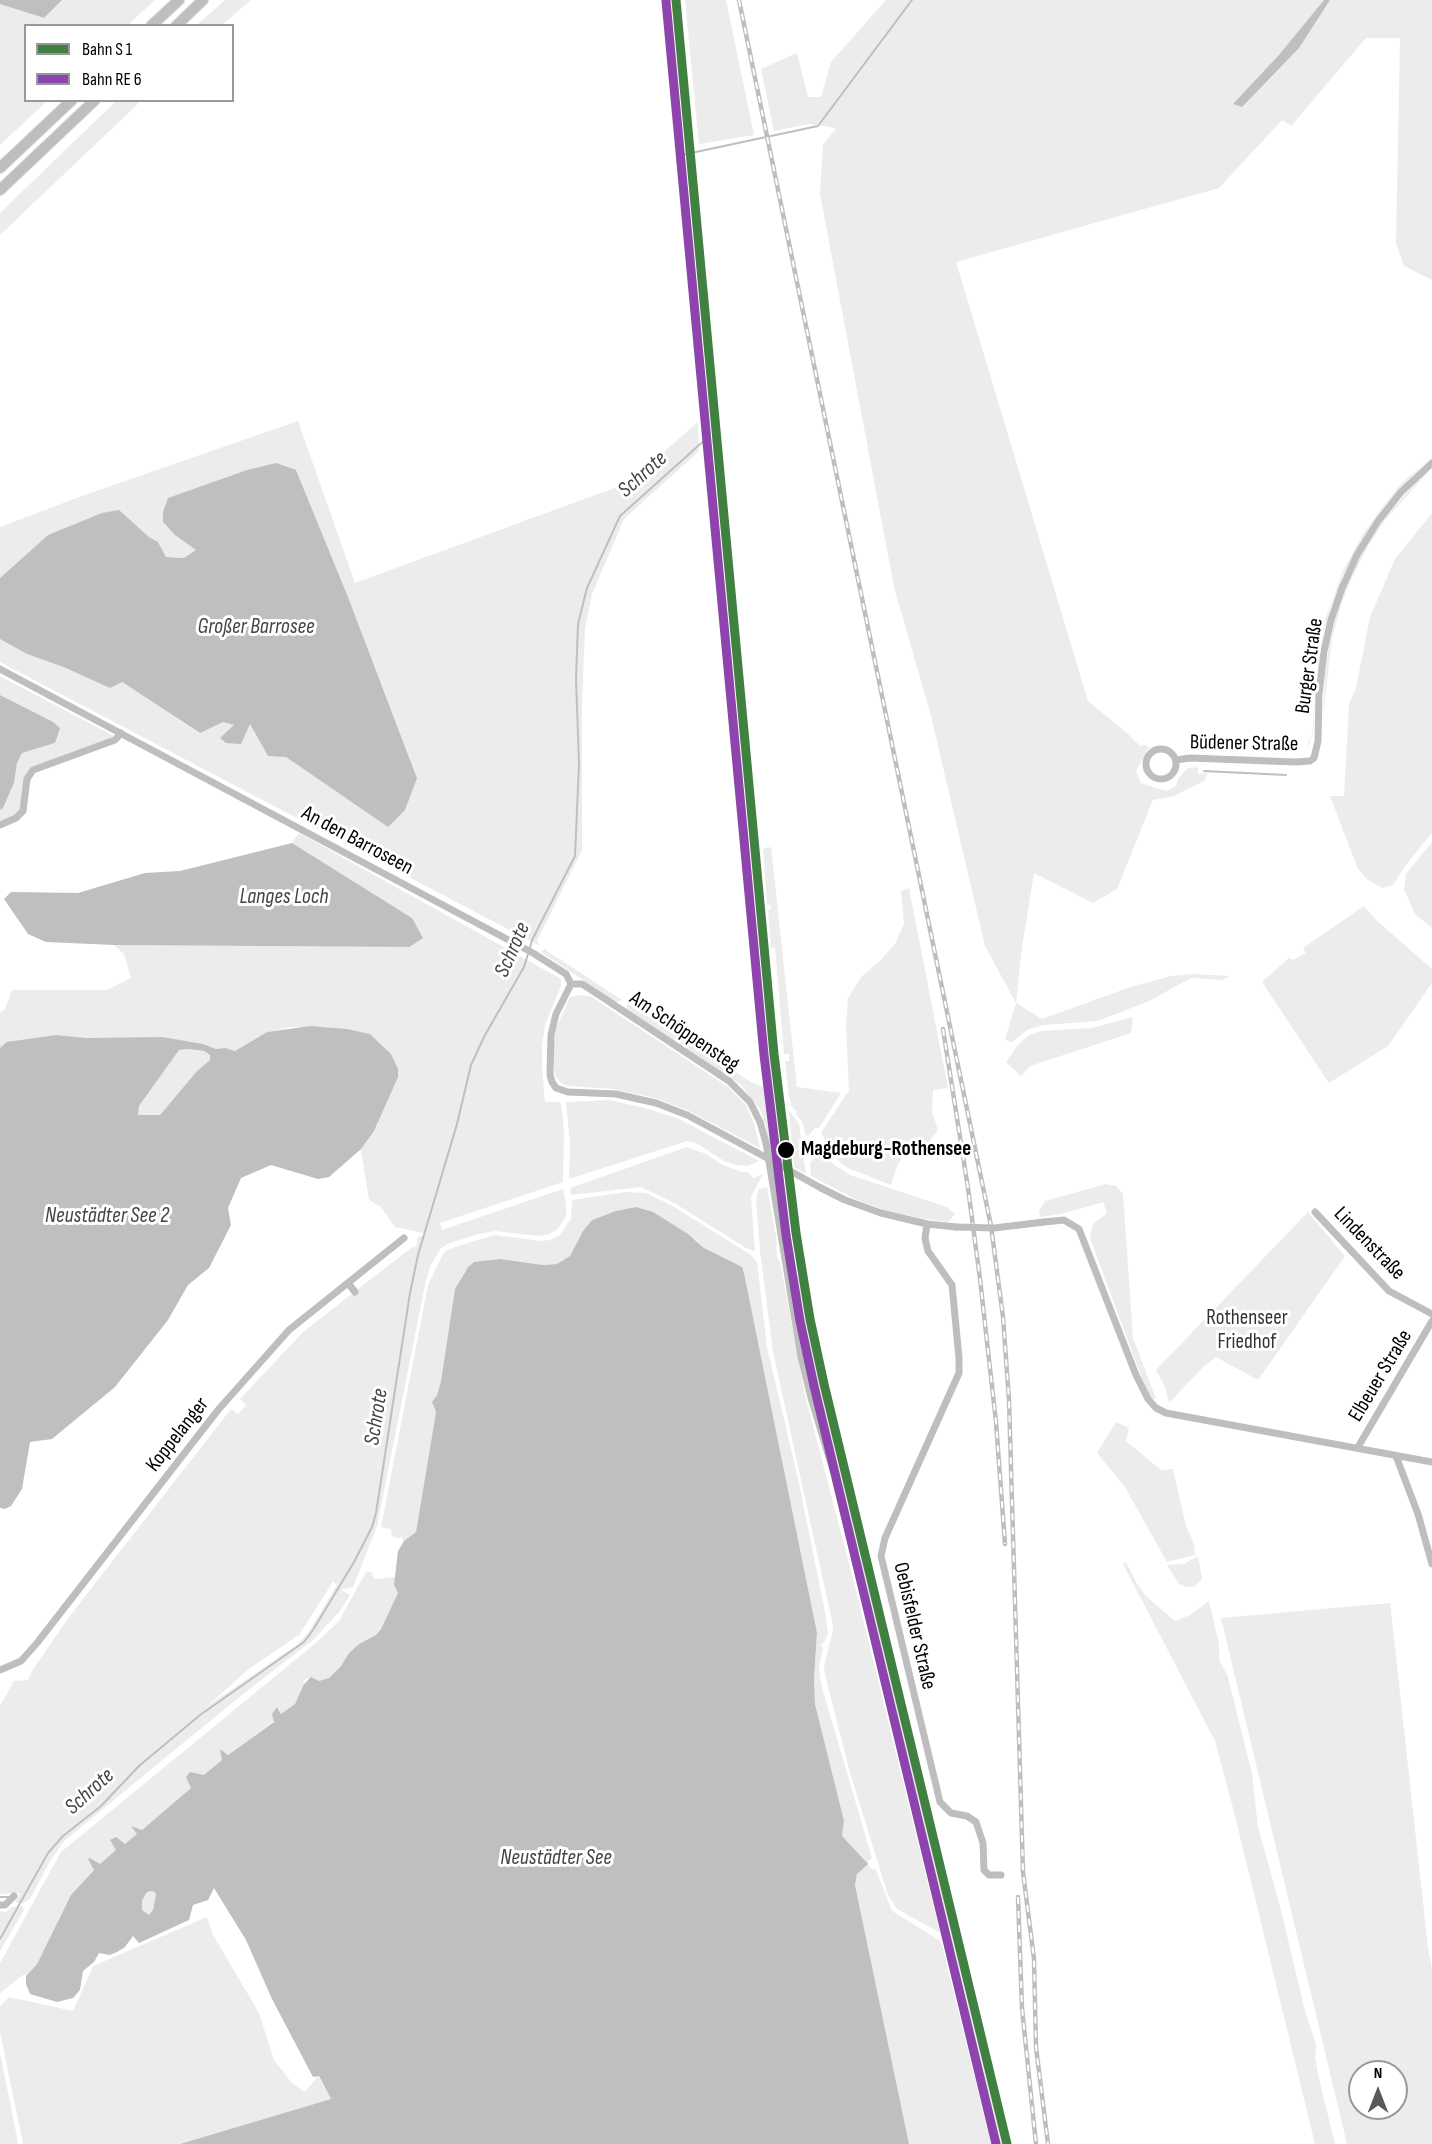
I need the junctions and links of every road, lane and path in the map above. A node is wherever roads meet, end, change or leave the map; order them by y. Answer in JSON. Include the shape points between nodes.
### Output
{"nodes":[{"id":1,"x":179,"y":0,"type":"edge"},
{"id":2,"x":203,"y":0,"type":"edge"},
{"id":3,"x":154,"y":24,"type":"edge"},
{"id":4,"x":178,"y":24,"type":"edge"},
{"id":5,"x":70,"y":102,"type":"edge"},
{"id":6,"x":93,"y":102,"type":"edge"},
{"id":7,"x":0,"y":168,"type":"edge"},
{"id":8,"x":0,"y":190,"type":"edge"},
{"id":9,"x":1432,"y":463,"type":"edge"},
{"id":10,"x":0,"y":669,"type":"edge"},
{"id":11,"x":121,"y":733,"type":"junction"},
{"id":12,"x":1176,"y":760,"type":"junction"},
{"id":13,"x":1312,"y":760,"type":"joint"},
{"id":14,"x":0,"y":825,"type":"edge"},
{"id":15,"x":571,"y":984,"type":"junction"},
{"id":16,"x":1315,"y":1212,"type":"dead end"},
{"id":17,"x":927,"y":1224,"type":"junction"},
{"id":18,"x":404,"y":1238,"type":"dead end"},
{"id":19,"x":348,"y":1283,"type":"junction"},
{"id":20,"x":355,"y":1292,"type":"dead end"},
{"id":21,"x":1432,"y":1314,"type":"edge"},
{"id":22,"x":1432,"y":1322,"type":"edge"},
{"id":23,"x":1358,"y":1448,"type":"junction"},
{"id":24,"x":1396,"y":1456,"type":"junction"},
{"id":25,"x":1432,"y":1462,"type":"edge"},
{"id":26,"x":1432,"y":1564,"type":"edge"},
{"id":27,"x":0,"y":1670,"type":"edge"},
{"id":28,"x":1001,"y":1875,"type":"dead end"},
{"id":29,"x":14,"y":1896,"type":"dead end"},
{"id":30,"x":0,"y":1905,"type":"edge"},
{"id":31,"x":997,"y":2144,"type":"edge"}],
"edges":[{"from":1,"to":3,"type":"highway"},
{"from":2,"to":4,"type":"highway"},
{"from":5,"to":7,"type":"highway"},
{"from":6,"to":8,"type":"highway"},
{"from":9,"to":13,"type":"street","name":"Burger Straße","via":[[1383,514],[1345,579],[1326,640],[1317,748]]},
{"from":10,"to":11,"type":"street","name":"An den Barroseen"},
{"from":11,"to":14,"type":"street","via":[[114,740],[33,770],[26,782],[23,811]]},
{"from":11,"to":15,"type":"street","name":"An den Barroseen","via":[[533,953],[566,974]]},
{"from":12,"to":12,"type":"street","name":"Büdener Straße","via":[[1170,752],[1157,750],[1149,755],[1146,767],[1151,776],[1163,779],[1174,773]]},
{"from":12,"to":13,"type":"street","name":"Büdener Straße"},
{"from":15,"to":17,"type":"street","bridge":true,"via":[[556,1014],[551,1035],[550,1071],[555,1088],[564,1092],[616,1094],[687,1114],[821,1188],[869,1209]]},
{"from":15,"to":31,"type":"street","name":"Am Schöppensteg","via":[[582,984],[729,1080],[750,1102],[760,1122],[808,1388],[859,1572]]},
{"from":16,"to":21,"type":"street","name":"Lindenstraße","via":[[1389,1291]]},
{"from":17,"to":23,"type":"street","bridge":true,"via":[[1007,1227],[1064,1220],[1079,1229],[1136,1375],[1152,1405],[1166,1413]]},
{"from":17,"to":28,"type":"street","name":"Oebisfelder Straße","via":[[928,1251],[952,1287],[959,1373],[880,1556],[940,1802],[945,1810],[976,1822],[983,1843],[984,1870],[989,1875]]},
{"from":18,"to":19,"type":"street","name":"Koppelanger"},
{"from":19,"to":20,"type":"street"},
{"from":19,"to":27,"type":"street","name":"Koppelanger","via":[[283,1336],[218,1410],[29,1653],[18,1663]]},
{"from":22,"to":23,"type":"street","name":"Elbeuer Straße"},
{"from":23,"to":24,"type":"street"},
{"from":24,"to":25,"type":"street"},
{"from":24,"to":26,"type":"street"},
{"from":29,"to":30,"type":"street"}]}
